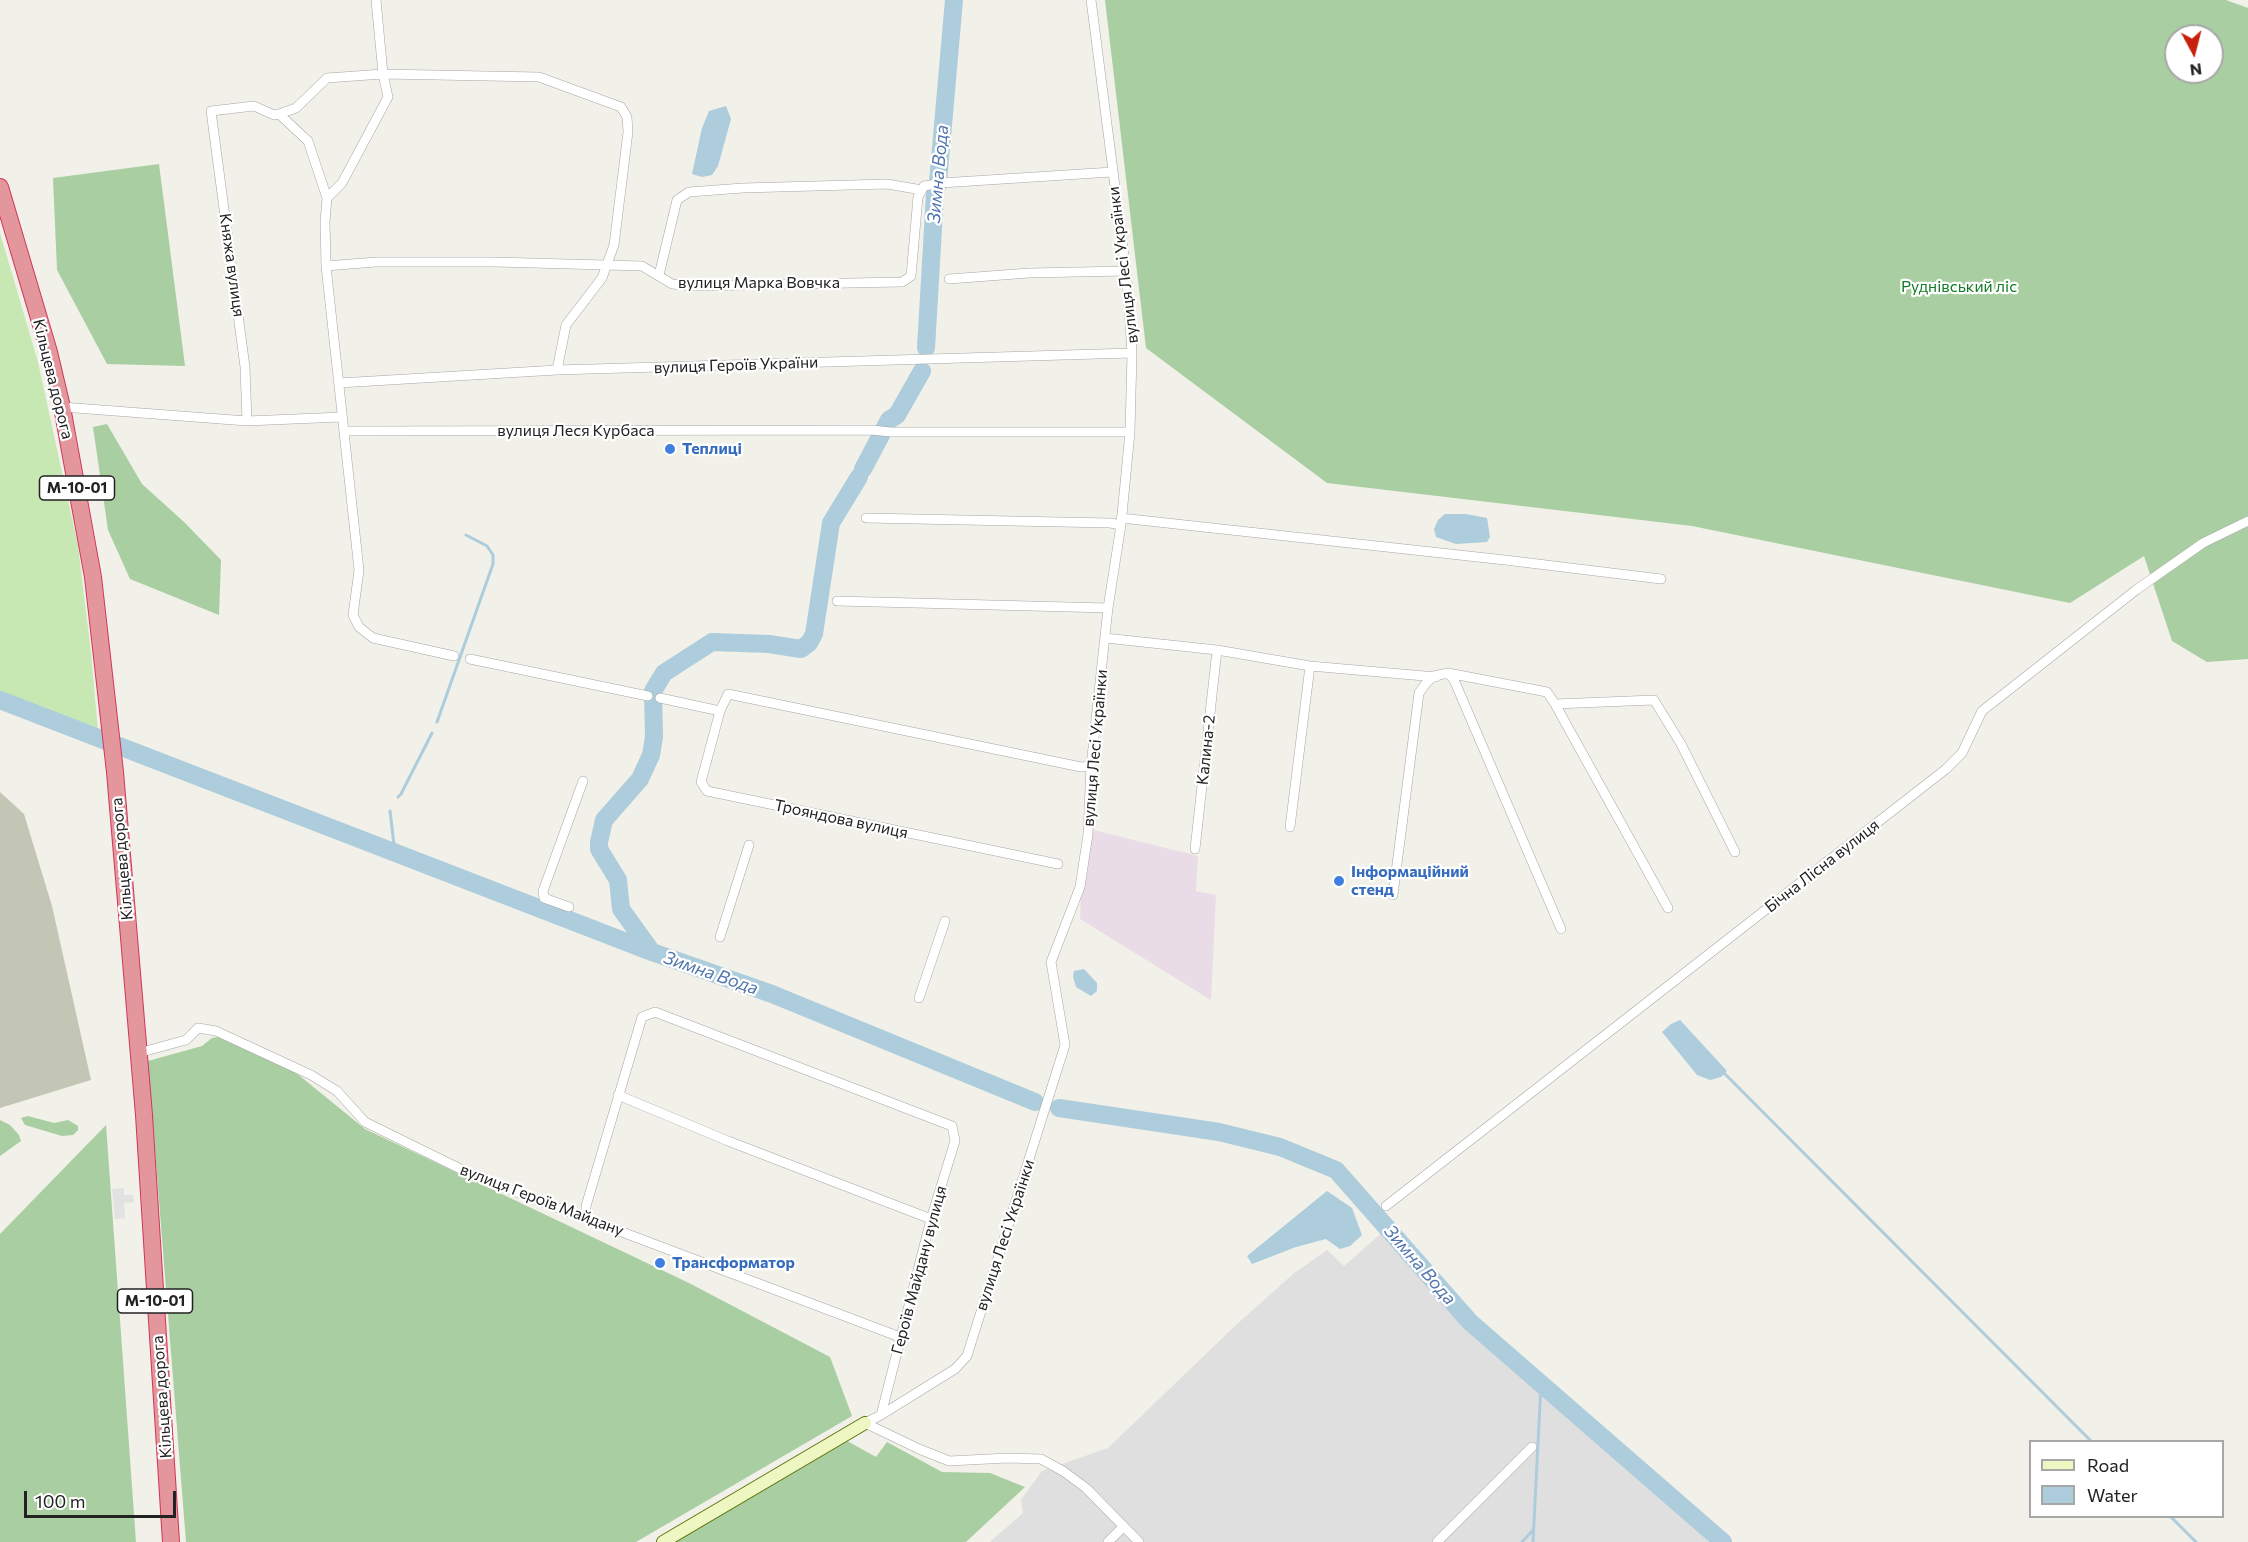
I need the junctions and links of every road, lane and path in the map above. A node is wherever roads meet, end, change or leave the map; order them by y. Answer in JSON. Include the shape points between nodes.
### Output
{"nodes":[{"id":1,"x":376,"y":0,"type":"edge"},
{"id":2,"x":1091,"y":0,"type":"edge"},
{"id":3,"x":383,"y":74,"type":"junction"},
{"id":4,"x":279,"y":114,"type":"junction"},
{"id":5,"x":1112,"y":172,"type":"junction"},
{"id":6,"x":0,"y":187,"type":"edge"},
{"id":7,"x":922,"y":190,"type":"junction"},
{"id":8,"x":327,"y":198,"type":"junction"},
{"id":9,"x":608,"y":265,"type":"junction"},
{"id":10,"x":326,"y":266,"type":"junction"},
{"id":11,"x":1126,"y":271,"type":"junction"},
{"id":12,"x":659,"y":275,"type":"junction"},
{"id":13,"x":949,"y":279,"type":"dead end"},
{"id":14,"x":1132,"y":352,"type":"junction"},
{"id":15,"x":557,"y":370,"type":"junction"},
{"id":16,"x":339,"y":383,"type":"junction"},
{"id":17,"x":62,"y":407,"type":"junction"},
{"id":18,"x":342,"y":417,"type":"junction"},
{"id":19,"x":247,"y":421,"type":"junction"},
{"id":20,"x":344,"y":431,"type":"junction"},
{"id":21,"x":1130,"y":432,"type":"junction"},
{"id":22,"x":866,"y":518,"type":"dead end"},
{"id":23,"x":1121,"y":521,"type":"junction"},
{"id":24,"x":2248,"y":521,"type":"edge"},
{"id":25,"x":1661,"y":579,"type":"dead end"},
{"id":26,"x":837,"y":601,"type":"dead end"},
{"id":27,"x":1108,"y":608,"type":"junction"},
{"id":28,"x":1105,"y":638,"type":"junction"},
{"id":29,"x":1218,"y":650,"type":"junction"},
{"id":30,"x":454,"y":656,"type":"dead end"},
{"id":31,"x":470,"y":659,"type":"dead end"},
{"id":32,"x":1310,"y":666,"type":"junction"},
{"id":33,"x":1434,"y":676,"type":"junction"},
{"id":34,"x":1451,"y":676,"type":"junction"},
{"id":35,"x":648,"y":696,"type":"dead end"},
{"id":36,"x":660,"y":698,"type":"dead end"},
{"id":37,"x":1555,"y":704,"type":"junction"},
{"id":38,"x":720,"y":711,"type":"junction"},
{"id":39,"x":1090,"y":766,"type":"junction"},
{"id":40,"x":583,"y":781,"type":"dead end"},
{"id":41,"x":1290,"y":827,"type":"dead end"},
{"id":42,"x":749,"y":845,"type":"dead end"},
{"id":43,"x":1196,"y":849,"type":"dead end"},
{"id":44,"x":1735,"y":852,"type":"dead end"},
{"id":45,"x":1058,"y":864,"type":"dead end"},
{"id":46,"x":1393,"y":895,"type":"dead end"},
{"id":47,"x":568,"y":907,"type":"dead end"},
{"id":48,"x":1668,"y":908,"type":"dead end"},
{"id":49,"x":945,"y":921,"type":"dead end"},
{"id":50,"x":1561,"y":930,"type":"dead end"},
{"id":51,"x":720,"y":936,"type":"dead end"},
{"id":52,"x":920,"y":998,"type":"dead end"},
{"id":53,"x":138,"y":1053,"type":"junction"},
{"id":54,"x":618,"y":1095,"type":"junction"},
{"id":55,"x":1386,"y":1206,"type":"dead end"},
{"id":56,"x":586,"y":1218,"type":"junction"},
{"id":57,"x":931,"y":1219,"type":"junction"},
{"id":58,"x":900,"y":1337,"type":"junction"},
{"id":59,"x":881,"y":1415,"type":"junction"},
{"id":60,"x":866,"y":1423,"type":"junction"},
{"id":61,"x":1532,"y":1447,"type":"dead end"},
{"id":62,"x":1123,"y":1527,"type":"junction"},
{"id":63,"x":171,"y":1542,"type":"edge"},
{"id":64,"x":663,"y":1542,"type":"edge"},
{"id":65,"x":1108,"y":1542,"type":"edge"},
{"id":66,"x":1139,"y":1542,"type":"edge"},
{"id":67,"x":1437,"y":1542,"type":"edge"}],
"edges":[{"from":1,"to":3,"type":"street"},
{"from":2,"to":5,"type":"street","name":"вулиця Лесі Українки"},
{"from":3,"to":4,"type":"street","via":[[327,78],[296,108]]},
{"from":3,"to":8,"type":"street","via":[[388,98],[342,183]]},
{"from":3,"to":9,"type":"street","via":[[539,77],[621,107],[627,117],[628,132],[618,226]]},
{"from":4,"to":8,"type":"street","via":[[308,141]]},
{"from":4,"to":19,"type":"street","name":"Княжа вулиця","via":[[254,106],[211,111],[245,367]]},
{"from":5,"to":7,"type":"street","via":[[938,183]]},
{"from":5,"to":11,"type":"street","name":"вулиця Лесі Українки"},
{"from":6,"to":17,"type":"highway","name":"Кільцева дорога","number":"М-10-01"},
{"from":7,"to":12,"type":"street","via":[[887,184],[688,192],[677,200]]},
{"from":7,"to":12,"type":"street","name":"вулиця Марка Вовчка","via":[[918,197],[911,276],[902,282],[694,286],[672,284]]},
{"from":8,"to":10,"type":"street"},
{"from":9,"to":10,"type":"street","name":"вулиця Марка Вовчка","via":[[376,262]]},
{"from":9,"to":12,"type":"street","name":"вулиця Марка Вовчка","via":[[642,266]]},
{"from":9,"to":15,"type":"street","via":[[566,326]]},
{"from":10,"to":16,"type":"street"},
{"from":11,"to":13,"type":"street"},
{"from":11,"to":14,"type":"street","name":"вулиця Лесі Українки"},
{"from":14,"to":15,"type":"street","name":"вулиця Героїв України"},
{"from":14,"to":21,"type":"street","name":"вулиця Лесі Українки"},
{"from":15,"to":16,"type":"street","name":"вулиця Героїв України"},
{"from":16,"to":18,"type":"street"},
{"from":17,"to":19,"type":"street"},
{"from":17,"to":53,"type":"highway","name":"Кільцева дорога","number":"М-10-01","via":[[93,577],[109,710]]},
{"from":18,"to":19,"type":"street"},
{"from":18,"to":20,"type":"street"},
{"from":20,"to":21,"type":"street","name":"вулиця Леся Курбаса"},
{"from":20,"to":30,"type":"street","via":[[359,570],[353,615],[359,627],[373,638]]},
{"from":21,"to":23,"type":"street","name":"вулиця Лесі Українки"},
{"from":22,"to":23,"type":"street"},
{"from":23,"to":25,"type":"street"},
{"from":23,"to":27,"type":"street","name":"вулиця Лесі Українки"},
{"from":24,"to":55,"type":"street","name":"Бічна Лісна вулиця","via":[[2203,543],[2136,590],[1982,711],[1962,753],[1946,770]]},
{"from":26,"to":27,"type":"street"},
{"from":27,"to":28,"type":"street","name":"вулиця Лесі Українки"},
{"from":28,"to":29,"type":"street"},
{"from":28,"to":39,"type":"street","name":"вулиця Лесі Українки"},
{"from":29,"to":32,"type":"street"},
{"from":29,"to":43,"type":"street","name":"Калина-2"},
{"from":31,"to":35,"type":"street"},
{"from":32,"to":33,"type":"street"},
{"from":32,"to":41,"type":"street"},
{"from":33,"to":34,"type":"street"},
{"from":33,"to":46,"type":"street","via":[[1419,693]]},
{"from":34,"to":37,"type":"street","via":[[1547,692]]},
{"from":34,"to":50,"type":"street"},
{"from":36,"to":38,"type":"street"},
{"from":37,"to":44,"type":"street","via":[[1654,700],[1681,744]]},
{"from":37,"to":48,"type":"street"},
{"from":38,"to":39,"type":"street","via":[[728,694]]},
{"from":38,"to":45,"type":"street","name":"Трояндова вулиця","via":[[700,782],[707,791]]},
{"from":39,"to":59,"type":"street","name":"вулиця Лесі Українки","via":[[1088,834],[1080,887],[1051,962],[1065,1045],[967,1356],[955,1369]]},
{"from":40,"to":47,"type":"street","via":[[543,891],[544,898]]},
{"from":42,"to":51,"type":"street"},
{"from":49,"to":52,"type":"street"},
{"from":53,"to":56,"type":"street","name":"вулиця Героїв Майдану","via":[[186,1040],[198,1028],[216,1031],[311,1075],[337,1091],[365,1122],[479,1178]]},
{"from":53,"to":63,"type":"highway","name":"Кільцева дорога","number":"М-10-01"},
{"from":54,"to":56,"type":"street","via":[[586,1206]]},
{"from":54,"to":57,"type":"street"},
{"from":54,"to":57,"type":"street","name":"Героїв Майдану вулиця","via":[[642,1017],[656,1012],[952,1126],[955,1141]]},
{"from":56,"to":58,"type":"street","name":"вулиця Героїв Майдану"},
{"from":57,"to":58,"type":"street","name":"Героїв Майдану вулиця"},
{"from":58,"to":59,"type":"street","name":"Героїв Майдану вулиця"},
{"from":59,"to":60,"type":"street","name":"вулиця Лесі Українки"},
{"from":60,"to":62,"type":"street","via":[[949,1461],[1041,1459],[1086,1488]]},
{"from":60,"to":64,"type":"street"},
{"from":61,"to":67,"type":"street"},
{"from":62,"to":65,"type":"street"},
{"from":62,"to":66,"type":"street"}]}
